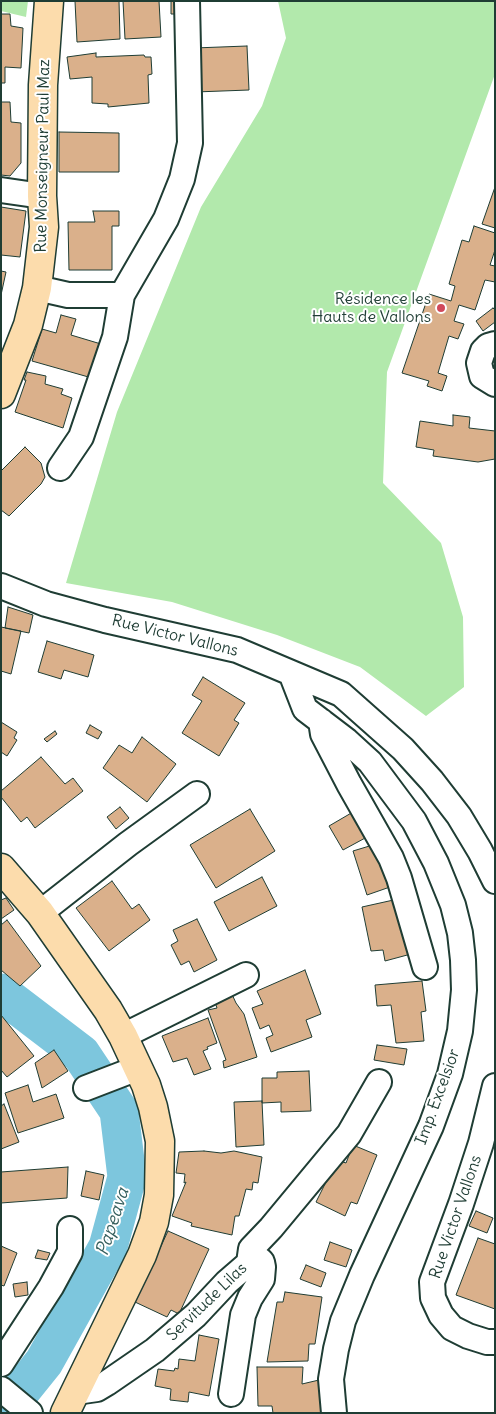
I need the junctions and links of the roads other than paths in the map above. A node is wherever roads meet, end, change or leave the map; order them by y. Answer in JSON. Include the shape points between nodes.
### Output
{"nodes":[{"id":1,"x":49,"y":1,"type":"edge"},
{"id":2,"x":187,"y":1,"type":"edge"},
{"id":3,"x":1,"y":190,"type":"edge"},
{"id":4,"x":42,"y":196,"type":"junction"},
{"id":5,"x":37,"y":288,"type":"junction"},
{"id":6,"x":122,"y":295,"type":"junction"},
{"id":7,"x":495,"y":344,"type":"edge"},
{"id":8,"x":495,"y":384,"type":"edge"},
{"id":9,"x":1,"y":394,"type":"edge"},
{"id":10,"x":60,"y":468,"type":"dead end"},
{"id":11,"x":1,"y":586,"type":"edge"},
{"id":12,"x":291,"y":673,"type":"junction"},
{"id":13,"x":320,"y":720,"type":"junction"},
{"id":14,"x":197,"y":794,"type":"dead end"},
{"id":15,"x":1,"y":868,"type":"edge"},
{"id":16,"x":495,"y":881,"type":"edge"},
{"id":17,"x":40,"y":913,"type":"junction"},
{"id":18,"x":425,"y":967,"type":"dead end"},
{"id":19,"x":246,"y":975,"type":"dead end"},
{"id":20,"x":123,"y":1036,"type":"junction"},
{"id":21,"x":138,"y":1068,"type":"junction"},
{"id":22,"x":379,"y":1082,"type":"dead end"},
{"id":23,"x":495,"y":1086,"type":"edge"},
{"id":24,"x":86,"y":1088,"type":"dead end"},
{"id":25,"x":70,"y":1229,"type":"dead end"},
{"id":26,"x":249,"y":1263,"type":"junction"},
{"id":27,"x":495,"y":1342,"type":"edge"},
{"id":28,"x":1,"y":1364,"type":"edge"},
{"id":29,"x":231,"y":1394,"type":"dead end"},
{"id":30,"x":70,"y":1402,"type":"edge"},
{"id":31,"x":334,"y":1413,"type":"edge"}],
"edges":[{"from":1,"to":4,"type":"main road","name":"Rue Monseigneur Paul Maz","via":[[43,85]]},
{"from":2,"to":6,"type":"street","via":[[190,143],[182,180],[166,219]]},
{"from":3,"to":4,"type":"street"},
{"from":4,"to":5,"type":"main road","name":"Rue Monseigneur Paul Maz","via":[[44,227]]},
{"from":5,"to":6,"type":"street","via":[[68,295]]},
{"from":5,"to":9,"type":"main road","name":"Rue Monseigneur Paul Maz","via":[[28,325]]},
{"from":6,"to":10,"type":"street","via":[[115,338],[81,437]]},
{"from":7,"to":8,"type":"street","via":[[483,351],[479,363],[482,376]]},
{"from":11,"to":12,"type":"street","name":"Rue Victor Vallons","via":[[46,604],[97,618],[237,650]]},
{"from":12,"to":13,"type":"street","name":"Imp. Excelsior","via":[[305,709]]},
{"from":12,"to":16,"type":"street","name":"Rue Victor Vallons","via":[[341,694],[403,749],[459,816]]},
{"from":13,"to":18,"type":"street","via":[[323,734],[391,858]]},
{"from":13,"to":31,"type":"street","name":"Imp. Excelsior","via":[[370,762],[414,821],[453,906],[460,933],[464,990],[460,1031],[450,1074],[343,1321],[332,1379]]},
{"from":14,"to":17,"type":"street"},
{"from":15,"to":17,"type":"main road"},
{"from":17,"to":20,"type":"main road"},
{"from":19,"to":20,"type":"street"},
{"from":20,"to":21,"type":"main road"},
{"from":21,"to":24,"type":"street"},
{"from":21,"to":30,"type":"main road","via":[[154,1107],[160,1141],[159,1195],[154,1222],[142,1255]]},
{"from":22,"to":26,"type":"street","name":"Servitude Lilas","via":[[349,1134],[251,1249]]},
{"from":23,"to":27,"type":"street","name":"Rue Victor Vallons","via":[[481,1143],[432,1282],[433,1298],[452,1328],[468,1336]]},
{"from":25,"to":28,"type":"street","via":[[70,1252]]},
{"from":26,"to":29,"type":"street","via":[[262,1262],[262,1279],[243,1315]]},
{"from":26,"to":30,"type":"street","name":"Servitude Lilas","via":[[155,1350],[107,1383]]}]}
